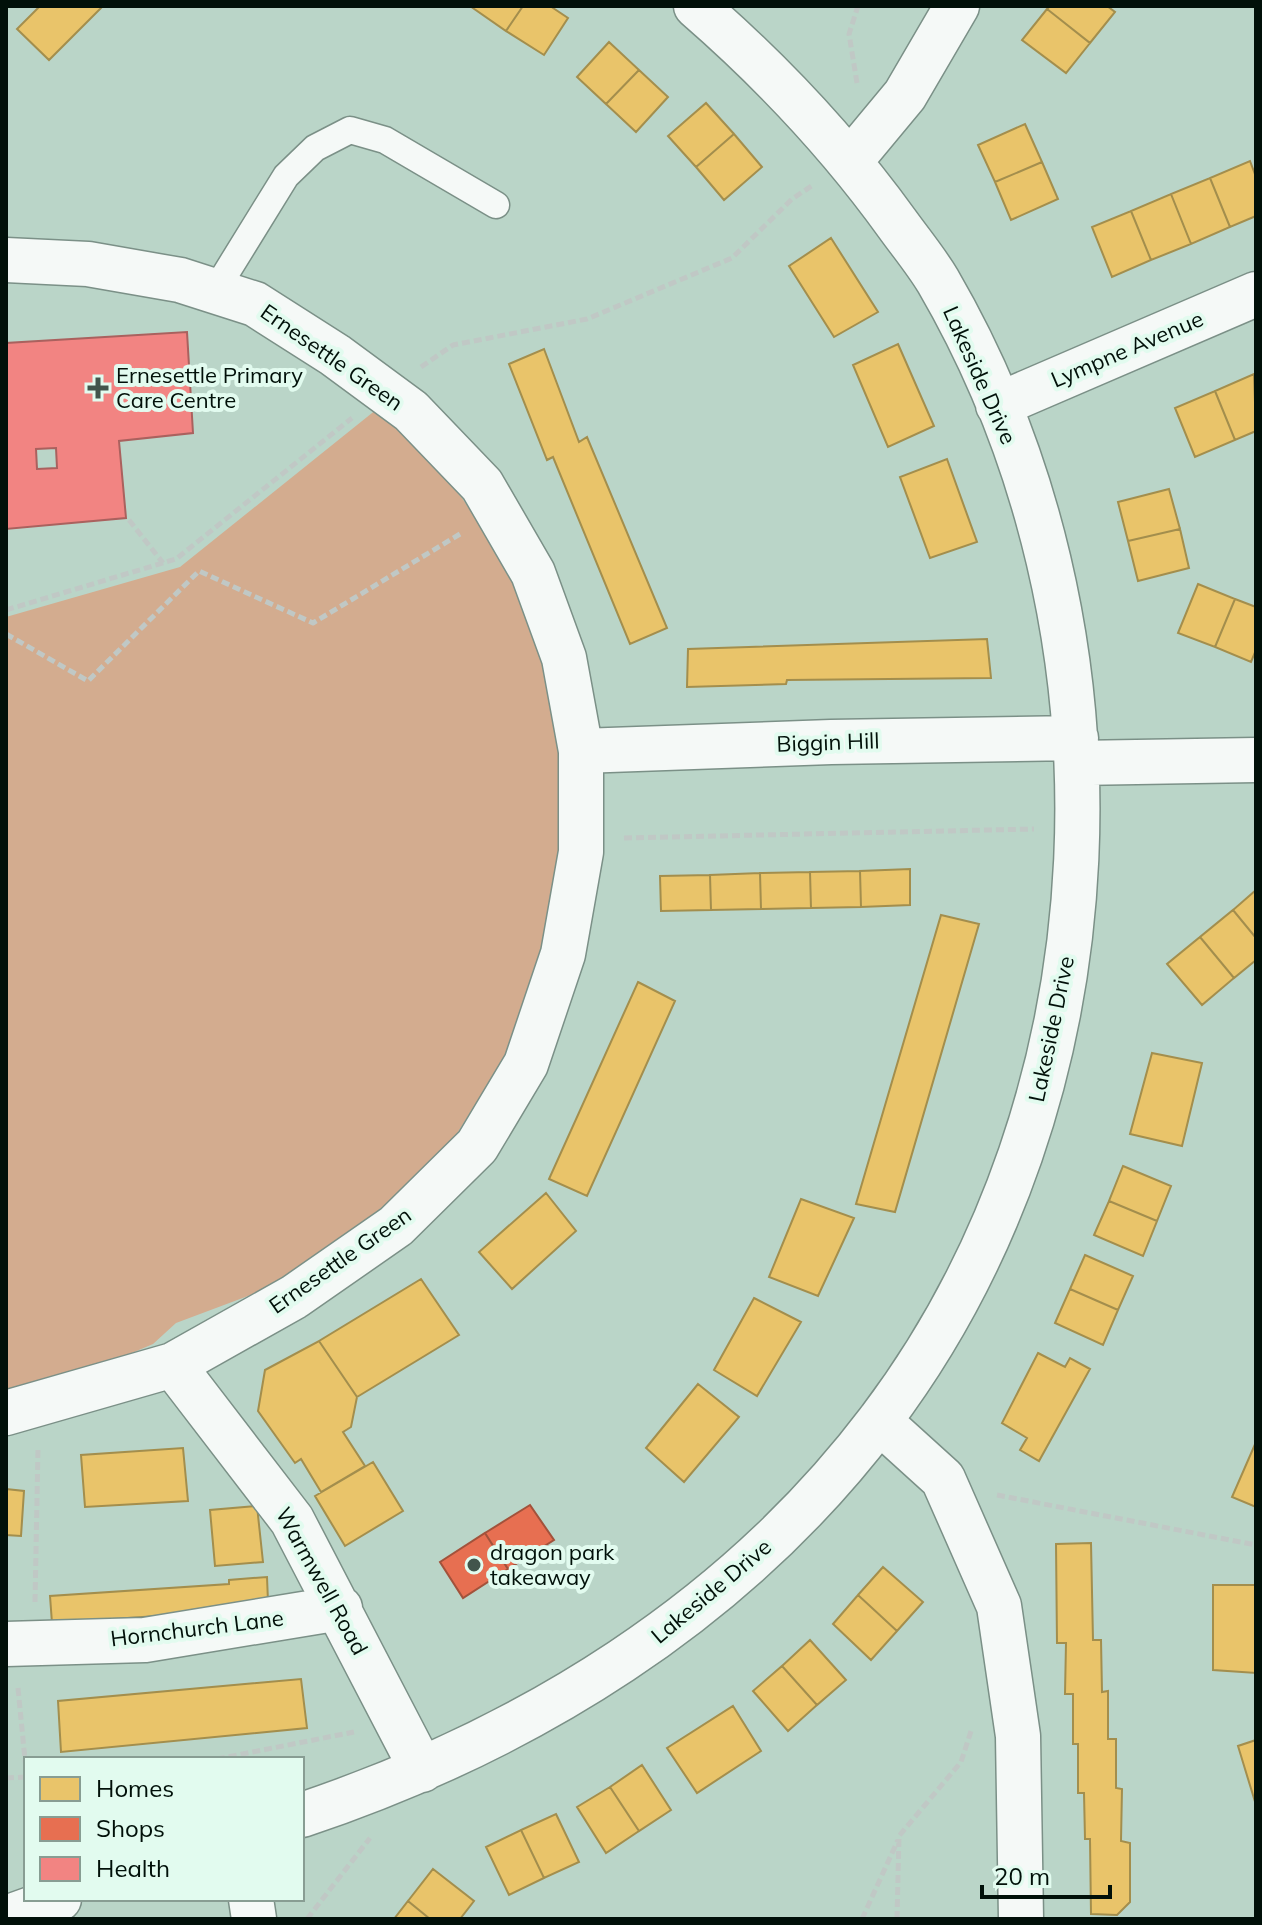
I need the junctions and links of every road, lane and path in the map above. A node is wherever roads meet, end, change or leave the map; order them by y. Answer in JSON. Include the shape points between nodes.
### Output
{"nodes":[{"id":1,"x":696,"y":6,"type":"edge"},
{"id":2,"x":858,"y":6,"type":"edge"},
{"id":3,"x":957,"y":6,"type":"edge"},
{"id":4,"x":859,"y":151,"type":"junction"},
{"id":5,"x":496,"y":205,"type":"dead end"},
{"id":6,"x":6,"y":260,"type":"edge"},
{"id":7,"x":215,"y":291,"type":"junction"},
{"id":8,"x":1256,"y":294,"type":"edge"},
{"id":9,"x":385,"y":392,"type":"junction"},
{"id":10,"x":998,"y":405,"type":"junction"},
{"id":11,"x":497,"y":511,"type":"junction"},
{"id":12,"x":129,"y":520,"type":"dead end"},
{"id":13,"x":163,"y":563,"type":"junction"},
{"id":14,"x":6,"y":610,"type":"edge"},
{"id":15,"x":6,"y":634,"type":"edge"},
{"id":16,"x":581,"y":751,"type":"junction"},
{"id":17,"x":1076,"y":751,"type":"junction"},
{"id":18,"x":1256,"y":760,"type":"edge"},
{"id":19,"x":1079,"y":828,"type":"junction"},
{"id":20,"x":581,"y":839,"type":"junction"},
{"id":21,"x":173,"y":1365,"type":"junction"},
{"id":22,"x":6,"y":1413,"type":"edge"},
{"id":23,"x":879,"y":1421,"type":"junction"},
{"id":24,"x":38,"y":1468,"type":"dead end"},
{"id":25,"x":953,"y":1499,"type":"junction"},
{"id":26,"x":1256,"y":1545,"type":"edge"},
{"id":27,"x":340,"y":1608,"type":"junction"},
{"id":28,"x":18,"y":1643,"type":"edge"},
{"id":29,"x":975,"y":1717,"type":"dead end"},
{"id":30,"x":398,"y":1723,"type":"junction"},
{"id":31,"x":25,"y":1757,"type":"edge"},
{"id":32,"x":227,"y":1757,"type":"edge"},
{"id":33,"x":422,"y":1770,"type":"junction"},
{"id":34,"x":304,"y":1814,"type":"edge"},
{"id":35,"x":374,"y":1832,"type":"dead end"},
{"id":36,"x":899,"y":1836,"type":"junction"},
{"id":37,"x":53,"y":1901,"type":"edge"},
{"id":38,"x":6,"y":1918,"type":"edge"},
{"id":39,"x":307,"y":1919,"type":"edge"},
{"id":40,"x":862,"y":1919,"type":"edge"},
{"id":41,"x":897,"y":1919,"type":"edge"},
{"id":42,"x":1021,"y":1919,"type":"edge"}],
"edges":[{"from":1,"to":4,"type":"street","name":"Lakeside Drive"},
{"from":2,"to":4,"type":"path","via":[[849,34]]},
{"from":3,"to":4,"type":"street","via":[[905,95]]},
{"from":4,"to":9,"type":"path","via":[[792,199],[732,258],[587,319],[453,345]]},
{"from":4,"to":10,"type":"street","name":"Lakeside Drive","via":[[937,280]]},
{"from":5,"to":7,"type":"lane","via":[[385,140],[350,130],[315,148],[286,176]]},
{"from":6,"to":7,"type":"street","name":"Ernesettle Green","via":[[88,264]]},
{"from":7,"to":9,"type":"street","name":"Ernesettle Green","via":[[255,304]]},
{"from":8,"to":10,"type":"street","name":"Lympne Avenue"},
{"from":9,"to":11,"type":"street","name":"Ernesettle Green","via":[[411,411],[482,485]]},
{"from":9,"to":13,"type":"path","via":[[176,559]]},
{"from":10,"to":17,"type":"street","name":"Lakeside Drive","via":[[1056,589]]},
{"from":11,"to":15,"type":"path","via":[[313,623],[199,571],[88,681]]},
{"from":11,"to":16,"type":"street","name":"Ernesettle Green","via":[[533,573],[564,658]]},
{"from":12,"to":13,"type":"path"},
{"from":13,"to":14,"type":"path"},
{"from":16,"to":17,"type":"street","name":"Biggin Hill","via":[[831,742]]},
{"from":16,"to":20,"type":"street","name":"Ernesettle Green"},
{"from":17,"to":18,"type":"street","name":"Biggin Hill"},
{"from":17,"to":19,"type":"street","name":"Lakeside Drive"},
{"from":19,"to":20,"type":"path"},
{"from":19,"to":23,"type":"street","name":"Lakeside Drive","via":[[1068,957],[1046,1068],[1023,1144],[963,1288]]},
{"from":20,"to":21,"type":"street","name":"Ernesettle Green","via":[[563,954],[526,1064],[477,1146],[396,1226],[294,1297]]},
{"from":21,"to":22,"type":"street","name":"Ernesettle Green"},
{"from":21,"to":27,"type":"street","name":"Warmwell Road","via":[[292,1520]]},
{"from":23,"to":25,"type":"street","via":[[943,1479]]},
{"from":23,"to":33,"type":"street","name":"Lakeside Drive","via":[[803,1510],[684,1618],[549,1708]]},
{"from":24,"to":28,"type":"path"},
{"from":25,"to":26,"type":"path","via":[[983,1493]]},
{"from":25,"to":42,"type":"street","via":[[999,1606],[1018,1736]]},
{"from":27,"to":28,"type":"street","name":"Hornchurch Lane","via":[[145,1640]]},
{"from":27,"to":30,"type":"street","name":"Warmwell Road"},
{"from":28,"to":31,"type":"path"},
{"from":29,"to":36,"type":"path","via":[[961,1762]]},
{"from":30,"to":32,"type":"path"},
{"from":30,"to":33,"type":"street","name":"Warmwell Road"},
{"from":33,"to":34,"type":"street","name":"Lakeside Drive"},
{"from":35,"to":39,"type":"path"},
{"from":36,"to":40,"type":"path"},
{"from":36,"to":41,"type":"path"},
{"from":37,"to":38,"type":"street"}]}
